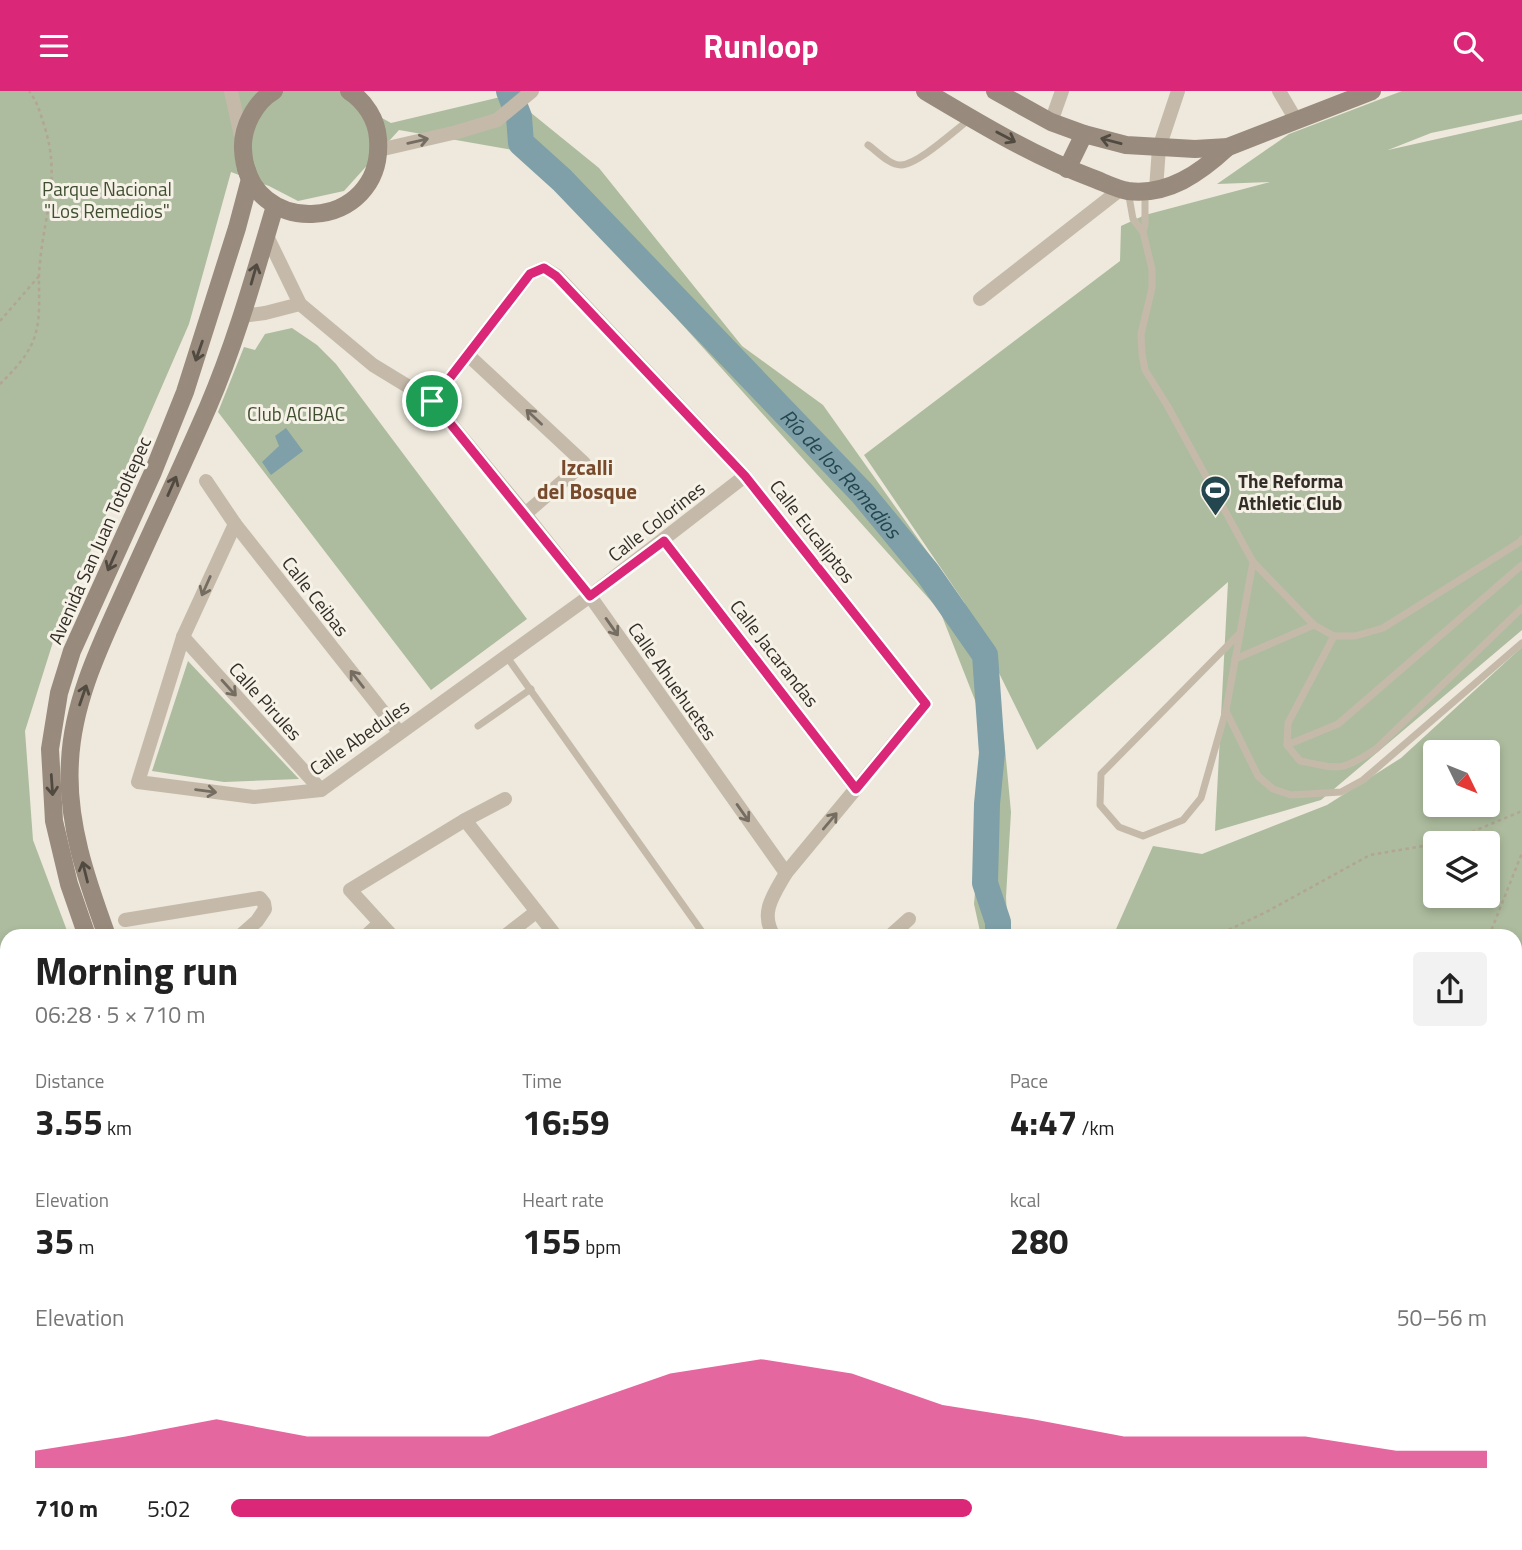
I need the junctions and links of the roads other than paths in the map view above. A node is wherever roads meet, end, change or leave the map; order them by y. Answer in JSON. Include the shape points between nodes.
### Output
{"nodes":[{"id":1,"x":231,"y":91,"type":"edge"},
{"id":2,"x":253,"y":91,"type":"edge"},
{"id":3,"x":275,"y":91,"type":"edge"},
{"id":4,"x":349,"y":91,"type":"edge"},
{"id":5,"x":532,"y":91,"type":"edge"},
{"id":6,"x":925,"y":91,"type":"edge"},
{"id":7,"x":995,"y":91,"type":"edge"},
{"id":8,"x":1062,"y":91,"type":"edge"},
{"id":9,"x":1178,"y":91,"type":"edge"},
{"id":10,"x":1279,"y":91,"type":"edge"},
{"id":11,"x":1372,"y":91,"type":"edge"},
{"id":12,"x":254,"y":111,"type":"junction"},
{"id":13,"x":971,"y":118,"type":"junction"},
{"id":14,"x":1296,"y":120,"type":"junction"},
{"id":15,"x":1051,"y":122,"type":"junction"},
{"id":16,"x":1084,"y":134,"type":"junction"},
{"id":17,"x":868,"y":145,"type":"dead end"},
{"id":18,"x":1228,"y":147,"type":"junction"},
{"id":19,"x":243,"y":148,"type":"junction"},
{"id":20,"x":1159,"y":148,"type":"junction"},
{"id":21,"x":379,"y":150,"type":"junction"},
{"id":22,"x":246,"y":168,"type":"junction"},
{"id":23,"x":1067,"y":169,"type":"junction"},
{"id":24,"x":1138,"y":190,"type":"junction"},
{"id":25,"x":275,"y":206,"type":"junction"},
{"id":26,"x":237,"y":228,"type":"junction"},
{"id":27,"x":1143,"y":232,"type":"junction"},
{"id":28,"x":266,"y":234,"type":"junction"},
{"id":29,"x":981,"y":299,"type":"dead end"},
{"id":30,"x":300,"y":304,"type":"junction"},
{"id":31,"x":242,"y":316,"type":"junction"},
{"id":32,"x":468,"y":355,"type":"junction"},
{"id":33,"x":432,"y":401,"type":"junction"},
{"id":34,"x":745,"y":476,"type":"junction"},
{"id":35,"x":206,"y":481,"type":"dead end"},
{"id":36,"x":525,"y":514,"type":"junction"},
{"id":37,"x":234,"y":524,"type":"junction"},
{"id":38,"x":664,"y":541,"type":"junction"},
{"id":39,"x":1521,"y":541,"type":"edge"},
{"id":40,"x":1253,"y":562,"type":"junction"},
{"id":41,"x":1522,"y":565,"type":"edge"},
{"id":42,"x":590,"y":596,"type":"junction"},
{"id":43,"x":1522,"y":608,"type":"edge"},
{"id":44,"x":1314,"y":625,"type":"junction"},
{"id":45,"x":1240,"y":634,"type":"junction"},
{"id":46,"x":1335,"y":636,"type":"junction"},
{"id":47,"x":183,"y":638,"type":"junction"},
{"id":48,"x":1522,"y":643,"type":"edge"},
{"id":49,"x":506,"y":656,"type":"junction"},
{"id":50,"x":1235,"y":659,"type":"junction"},
{"id":51,"x":531,"y":689,"type":"junction"},
{"id":52,"x":1226,"y":710,"type":"junction"},
{"id":53,"x":478,"y":726,"type":"dead end"},
{"id":54,"x":399,"y":732,"type":"junction"},
{"id":55,"x":1287,"y":745,"type":"junction"},
{"id":56,"x":856,"y":789,"type":"junction"},
{"id":57,"x":321,"y":790,"type":"junction"},
{"id":58,"x":505,"y":799,"type":"dead end"},
{"id":59,"x":465,"y":820,"type":"junction"},
{"id":60,"x":786,"y":873,"type":"junction"},
{"id":61,"x":536,"y":912,"type":"junction"},
{"id":62,"x":909,"y":919,"type":"dead end"},
{"id":63,"x":125,"y":920,"type":"dead end"},
{"id":64,"x":379,"y":924,"type":"junction"},
{"id":65,"x":85,"y":929,"type":"edge"},
{"id":66,"x":104,"y":929,"type":"edge"},
{"id":67,"x":248,"y":929,"type":"edge"},
{"id":68,"x":374,"y":929,"type":"edge"},
{"id":69,"x":384,"y":929,"type":"edge"},
{"id":70,"x":514,"y":929,"type":"edge"},
{"id":71,"x":550,"y":929,"type":"edge"},
{"id":72,"x":700,"y":929,"type":"edge"},
{"id":73,"x":771,"y":929,"type":"edge"},
{"id":74,"x":898,"y":929,"type":"edge"}],
"edges":[{"from":1,"to":19,"type":"street"},
{"from":2,"to":12,"type":"main road"},
{"from":3,"to":12,"type":"main road"},
{"from":4,"to":21,"type":"main road","via":[[373,118]]},
{"from":21,"to":5,"type":"street","one_way":true,"via":[[501,117]]},
{"from":6,"to":13,"type":"main road"},
{"from":7,"to":15,"type":"main road"},
{"from":8,"to":15,"type":"street"},
{"from":9,"to":20,"type":"street"},
{"from":10,"to":14,"type":"street"},
{"from":11,"to":14,"type":"main road"},
{"from":12,"to":19,"type":"main road"},
{"from":13,"to":17,"type":"lane","via":[[914,161],[901,165]]},
{"from":13,"to":23,"type":"main road","one_way":true},
{"from":14,"to":18,"type":"main road"},
{"from":15,"to":16,"type":"main road"},
{"from":20,"to":16,"type":"main road","one_way":true},
{"from":16,"to":23,"type":"main road"},
{"from":18,"to":20,"type":"main road"},
{"from":18,"to":24,"type":"main road","via":[[1203,170],[1175,184]]},
{"from":19,"to":22,"type":"main road"},
{"from":20,"to":24,"type":"street"},
{"from":21,"to":25,"type":"main road","via":[[374,173],[362,193],[343,208],[309,215]]},
{"from":22,"to":25,"type":"main road","via":[[257,189]]},
{"from":22,"to":26,"type":"main road","name":"Avenida San Juan Totoltepec","via":[[250,179]]},
{"from":23,"to":24,"type":"main road"},
{"from":24,"to":27,"type":"lane"},
{"from":24,"to":27,"type":"lane","via":[[1133,219]]},
{"from":24,"to":29,"type":"street"},
{"from":25,"to":28,"type":"main road"},
{"from":26,"to":31,"type":"main road","via":[[224,300]]},
{"from":26,"to":65,"type":"main road","name":"Avenida San Juan Totoltepec","one_way":true,"via":[[185,392],[72,651],[59,693],[50,749],[54,821]]},
{"from":27,"to":40,"type":"lane","via":[[1152,269],[1141,334],[1145,370]]},
{"from":28,"to":30,"type":"street","name":"Calle Ahuehuetes"},
{"from":31,"to":28,"type":"main road","one_way":true},
{"from":30,"to":31,"type":"street"},
{"from":30,"to":33,"type":"street","name":"Calle Ahuehuetes","via":[[373,365]]},
{"from":66,"to":31,"type":"main road","one_way":true,"via":[[85,877],[72,811],[70,762],[77,712],[96,656],[209,404]]},
{"from":32,"to":33,"type":"street","name":"Calle Eucaliptos"},
{"from":32,"to":34,"type":"street","name":"Calle Eucaliptos","via":[[530,274],[544,268]]},
{"from":36,"to":32,"type":"street","one_way":true,"via":[[584,463]]},
{"from":33,"to":36,"type":"street","name":"Calle Ahuehuetes"},
{"from":34,"to":38,"type":"street","name":"Calle Colorines"},
{"from":34,"to":56,"type":"street","name":"Calle Eucaliptos","via":[[926,704]]},
{"from":35,"to":37,"type":"street","name":"Calle Ceibas"},
{"from":36,"to":42,"type":"street","name":"Calle Ahuehuetes"},
{"from":37,"to":47,"type":"street","name":"Calle Abedules","one_way":true},
{"from":54,"to":37,"type":"street","name":"Calle Ceibas","one_way":true},
{"from":38,"to":42,"type":"street","name":"Calle Colorines"},
{"from":38,"to":56,"type":"street","name":"Calle Jacarandas"},
{"from":39,"to":46,"type":"lane","via":[[1383,628]]},
{"from":40,"to":44,"type":"lane"},
{"from":40,"to":45,"type":"lane"},
{"from":41,"to":55,"type":"lane","via":[[1338,724]]},
{"from":42,"to":49,"type":"street","name":"Calle Abedules"},
{"from":42,"to":60,"type":"street","name":"Calle Ahuehuetes","one_way":true},
{"from":43,"to":55,"type":"lane","via":[[1376,749],[1359,760],[1339,769],[1300,761]]},
{"from":44,"to":46,"type":"lane"},
{"from":44,"to":50,"type":"lane"},
{"from":45,"to":50,"type":"lane"},
{"from":45,"to":52,"type":"lane","via":[[1101,774],[1100,805],[1119,827],[1143,836],[1183,820],[1201,798]]},
{"from":46,"to":55,"type":"lane","via":[[1288,723]]},
{"from":47,"to":57,"type":"street","name":"Calle Pirules","one_way":true},
{"from":47,"to":57,"type":"street","name":"Calle Abedules","one_way":true,"via":[[138,782],[254,797]]},
{"from":48,"to":52,"type":"lane","via":[[1363,781],[1341,792],[1291,796],[1273,789],[1258,776]]},
{"from":49,"to":51,"type":"lane"},
{"from":49,"to":54,"type":"street","name":"Calle Abedules"},
{"from":50,"to":52,"type":"lane"},
{"from":51,"to":53,"type":"lane"},
{"from":51,"to":72,"type":"lane"},
{"from":54,"to":57,"type":"street","name":"Calle Abedules"},
{"from":60,"to":56,"type":"street","name":"Calle Eucaliptos","one_way":true},
{"from":58,"to":59,"type":"street"},
{"from":59,"to":61,"type":"street"},
{"from":59,"to":64,"type":"street","via":[[350,890]]},
{"from":60,"to":73,"type":"street","name":"Calle Eucaliptos","via":[[768,904]]},
{"from":61,"to":70,"type":"street"},
{"from":61,"to":71,"type":"street"},
{"from":62,"to":74,"type":"street"},
{"from":63,"to":67,"type":"street","via":[[260,898],[265,909]]},
{"from":64,"to":68,"type":"street"},
{"from":64,"to":69,"type":"street"}]}
